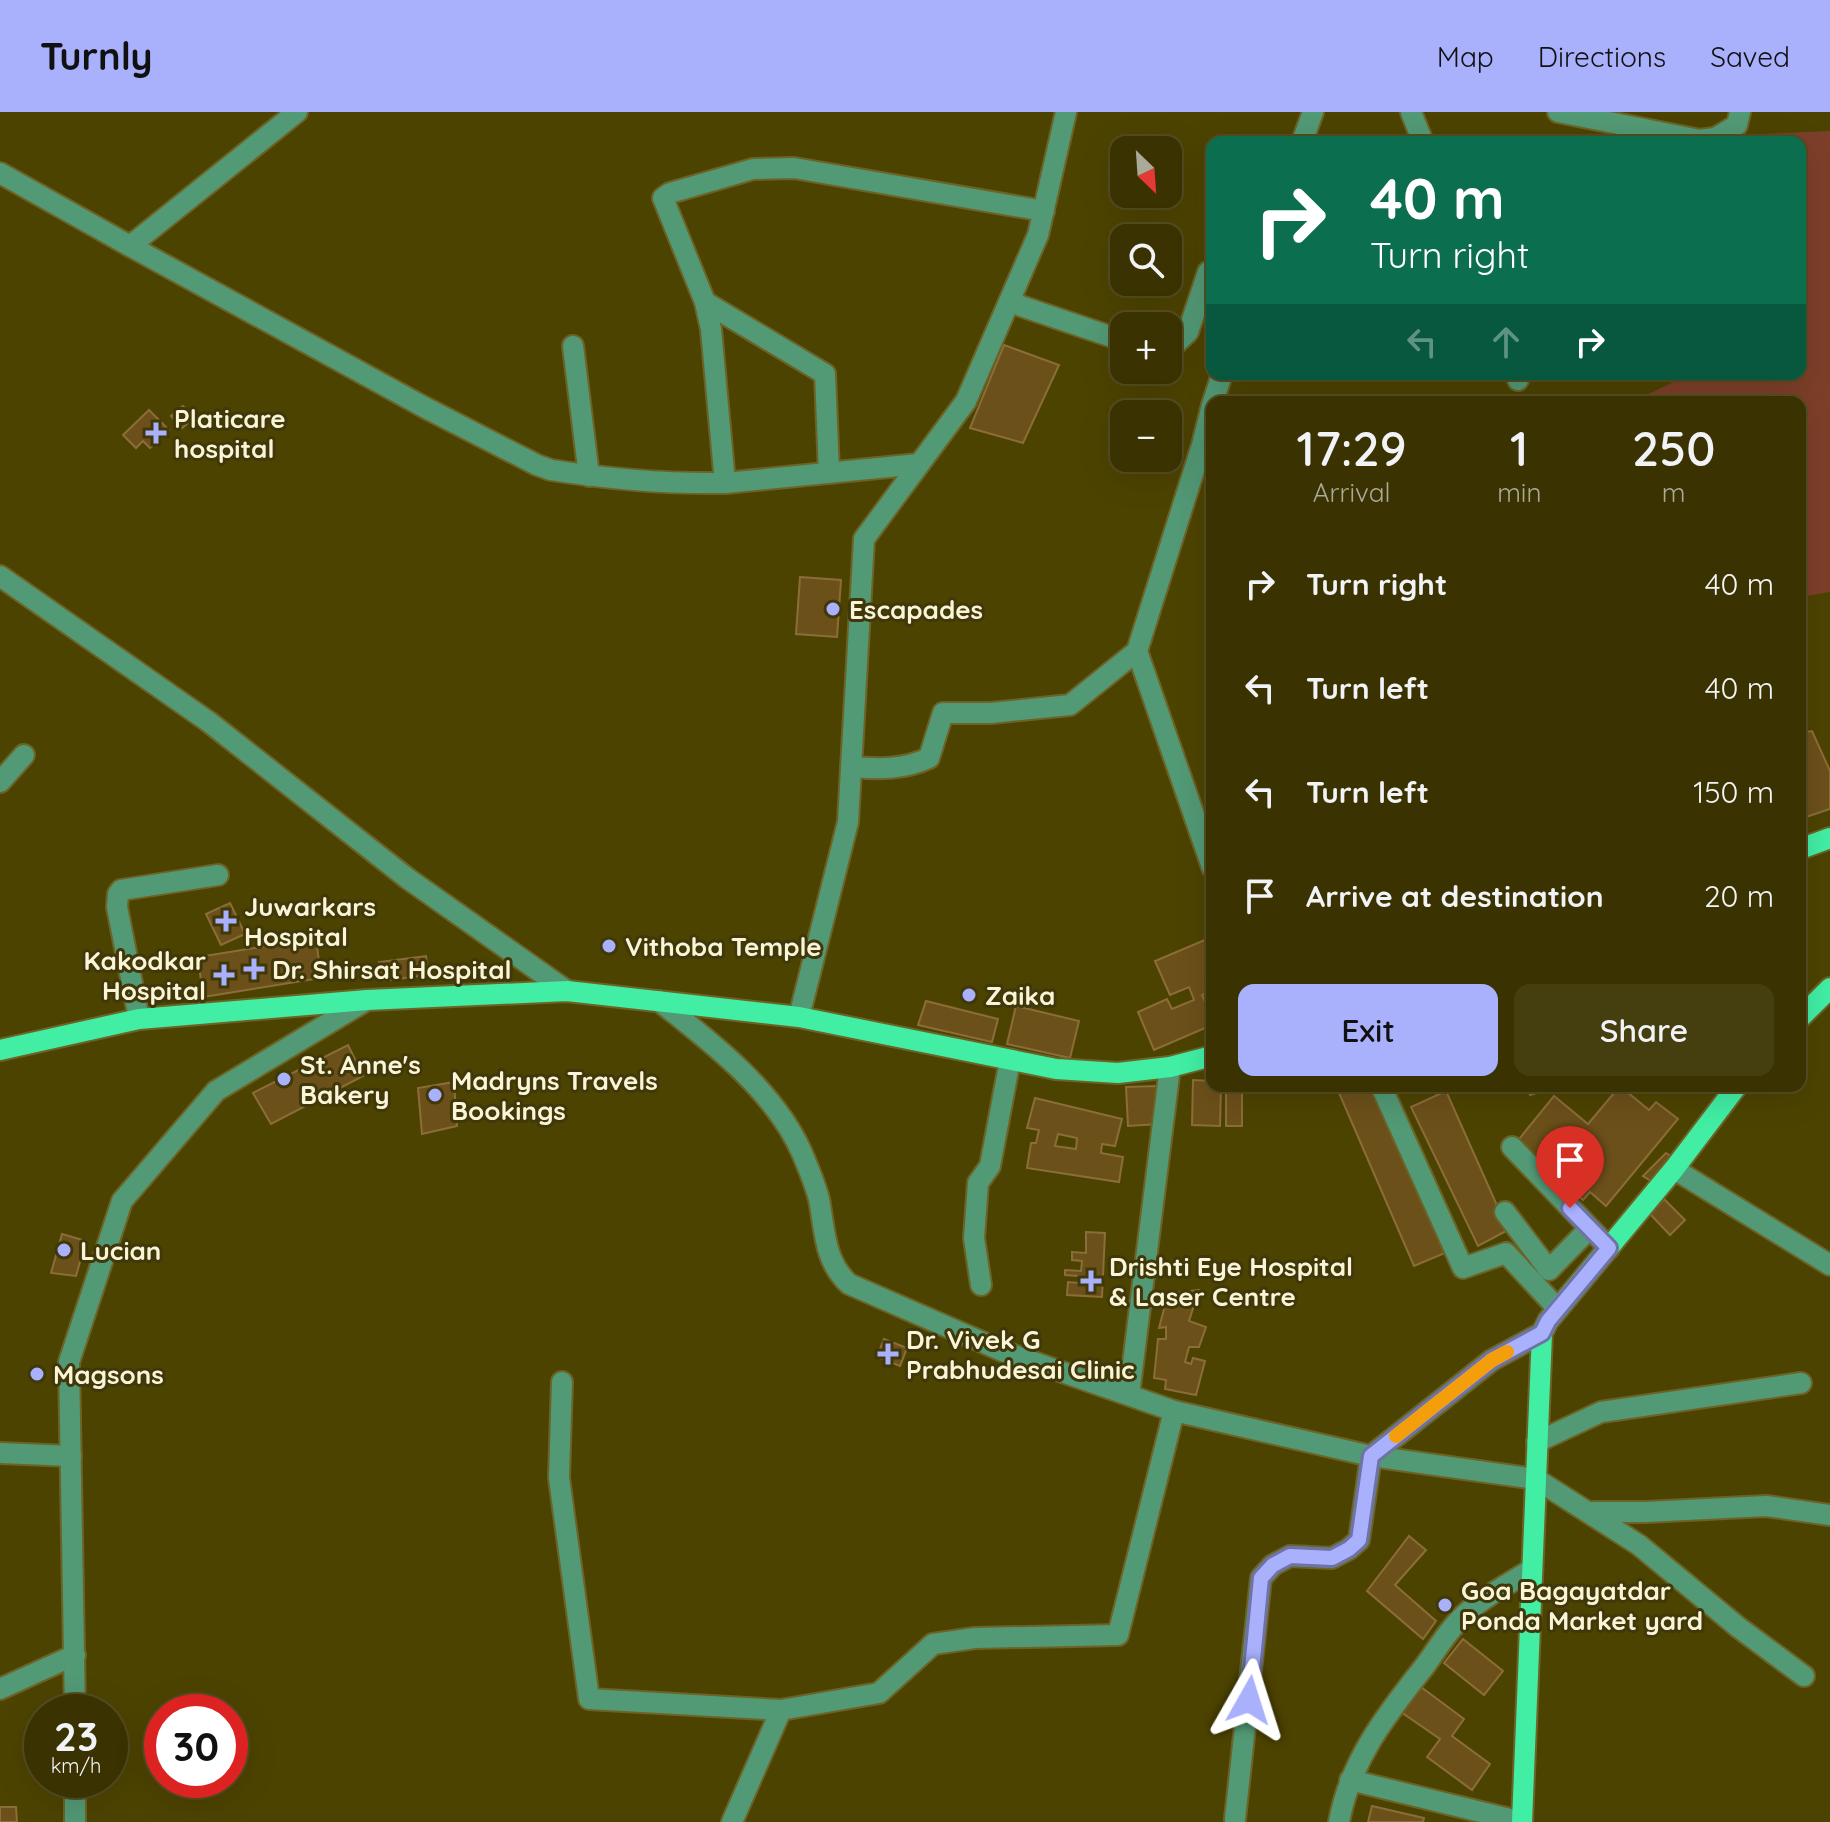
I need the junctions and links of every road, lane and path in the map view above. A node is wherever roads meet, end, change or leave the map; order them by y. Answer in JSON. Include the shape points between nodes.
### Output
{"nodes":[{"id":1,"x":297,"y":112,"type":"edge"},
{"id":2,"x":1066,"y":112,"type":"edge"},
{"id":3,"x":1313,"y":112,"type":"edge"},
{"id":4,"x":1411,"y":112,"type":"edge"},
{"id":5,"x":1558,"y":112,"type":"edge"},
{"id":6,"x":1740,"y":112,"type":"edge"},
{"id":7,"x":1304,"y":136,"type":"edge"},
{"id":8,"x":1421,"y":136,"type":"edge"},
{"id":9,"x":1680,"y":136,"type":"edge"},
{"id":10,"x":1718,"y":136,"type":"edge"},
{"id":11,"x":0,"y":173,"type":"edge"},
{"id":12,"x":1044,"y":211,"type":"junction"},
{"id":13,"x":130,"y":246,"type":"junction"},
{"id":14,"x":1206,"y":278,"type":"edge"},
{"id":15,"x":705,"y":302,"type":"junction"},
{"id":16,"x":1009,"y":302,"type":"junction"},
{"id":17,"x":1110,"y":336,"type":"edge"},
{"id":18,"x":1182,"y":338,"type":"edge"},
{"id":19,"x":573,"y":346,"type":"dead end"},
{"id":20,"x":1206,"y":430,"type":"edge"},
{"id":21,"x":919,"y":464,"type":"junction"},
{"id":22,"x":829,"y":473,"type":"junction"},
{"id":23,"x":589,"y":476,"type":"junction"},
{"id":24,"x":725,"y":483,"type":"junction"},
{"id":25,"x":0,"y":576,"type":"edge"},
{"id":26,"x":1137,"y":651,"type":"junction"},
{"id":27,"x":24,"y":755,"type":"dead end"},
{"id":28,"x":851,"y":767,"type":"junction"},
{"id":29,"x":0,"y":782,"type":"edge"},
{"id":30,"x":1830,"y":838,"type":"edge"},
{"id":31,"x":1806,"y":847,"type":"edge"},
{"id":32,"x":1206,"y":850,"type":"edge"},
{"id":33,"x":218,"y":875,"type":"dead end"},
{"id":34,"x":1830,"y":988,"type":"edge"},
{"id":35,"x":567,"y":991,"type":"junction"},
{"id":36,"x":367,"y":1000,"type":"junction"},
{"id":37,"x":659,"y":1001,"type":"junction"},
{"id":38,"x":1806,"y":1012,"type":"edge"},
{"id":39,"x":799,"y":1017,"type":"junction"},
{"id":40,"x":139,"y":1019,"type":"junction"},
{"id":41,"x":0,"y":1050,"type":"edge"},
{"id":42,"x":1206,"y":1058,"type":"edge"},
{"id":43,"x":1010,"y":1060,"type":"junction"},
{"id":44,"x":1170,"y":1067,"type":"junction"},
{"id":45,"x":1384,"y":1092,"type":"edge"},
{"id":46,"x":1732,"y":1092,"type":"edge"},
{"id":47,"x":1512,"y":1147,"type":"dead end"},
{"id":48,"x":1674,"y":1169,"type":"junction"},
{"id":49,"x":1505,"y":1212,"type":"dead end"},
{"id":50,"x":1589,"y":1229,"type":"junction"},
{"id":51,"x":1609,"y":1248,"type":"junction"},
{"id":52,"x":1830,"y":1265,"type":"edge"},
{"id":53,"x":981,"y":1285,"type":"dead end"},
{"id":54,"x":1558,"y":1309,"type":"junction"},
{"id":55,"x":1542,"y":1333,"type":"junction"},
{"id":56,"x":562,"y":1382,"type":"dead end"},
{"id":57,"x":1801,"y":1383,"type":"dead end"},
{"id":58,"x":1129,"y":1395,"type":"junction"},
{"id":59,"x":1174,"y":1411,"type":"junction"},
{"id":60,"x":1537,"y":1442,"type":"junction"},
{"id":61,"x":0,"y":1453,"type":"edge"},
{"id":62,"x":71,"y":1456,"type":"junction"},
{"id":63,"x":1371,"y":1456,"type":"junction"},
{"id":64,"x":1536,"y":1479,"type":"junction"},
{"id":65,"x":1588,"y":1512,"type":"junction"},
{"id":66,"x":1830,"y":1515,"type":"edge"},
{"id":67,"x":1532,"y":1569,"type":"junction"},
{"id":68,"x":75,"y":1655,"type":"junction"},
{"id":69,"x":1804,"y":1676,"type":"dead end"},
{"id":70,"x":0,"y":1689,"type":"edge"},
{"id":71,"x":75,"y":1694,"type":"edge"},
{"id":72,"x":781,"y":1710,"type":"junction"},
{"id":73,"x":1350,"y":1780,"type":"junction"},
{"id":74,"x":75,"y":1798,"type":"edge"},
{"id":75,"x":1235,"y":1819,"type":"dead end"},
{"id":76,"x":75,"y":1822,"type":"edge"},
{"id":77,"x":732,"y":1822,"type":"edge"},
{"id":78,"x":1339,"y":1822,"type":"edge"},
{"id":79,"x":1522,"y":1822,"type":"edge"}],
"edges":[{"from":1,"to":13,"type":"street"},
{"from":2,"to":12,"type":"street"},
{"from":3,"to":7,"type":"street"},
{"from":4,"to":8,"type":"street"},
{"from":5,"to":9,"type":"street"},
{"from":6,"to":10,"type":"street","via":[[1737,125]]},
{"from":11,"to":13,"type":"street"},
{"from":12,"to":15,"type":"street","via":[[794,168],[753,169],[663,198]]},
{"from":12,"to":16,"type":"street"},
{"from":13,"to":23,"type":"street","via":[[537,465]]},
{"from":14,"to":18,"type":"street"},
{"from":15,"to":22,"type":"street","via":[[825,374]]},
{"from":15,"to":24,"type":"street"},
{"from":16,"to":17,"type":"street"},
{"from":16,"to":21,"type":"street","via":[[966,401]]},
{"from":19,"to":23,"type":"street"},
{"from":20,"to":26,"type":"street"},
{"from":21,"to":22,"type":"street"},
{"from":21,"to":28,"type":"street","via":[[864,539]]},
{"from":22,"to":24,"type":"street"},
{"from":23,"to":24,"type":"street"},
{"from":25,"to":35,"type":"street","via":[[209,722],[407,878]]},
{"from":26,"to":28,"type":"street","via":[[1070,705],[943,713],[929,758],[892,769]]},
{"from":26,"to":32,"type":"street"},
{"from":27,"to":29,"type":"street"},
{"from":28,"to":39,"type":"street","via":[[848,822]]},
{"from":30,"to":31,"type":"main road"},
{"from":33,"to":40,"type":"street","via":[[118,894]]},
{"from":34,"to":38,"type":"main road"},
{"from":35,"to":36,"type":"main road"},
{"from":35,"to":37,"type":"main road"},
{"from":36,"to":40,"type":"main road"},
{"from":36,"to":62,"type":"street","via":[[216,1091],[122,1201],[69,1362]]},
{"from":37,"to":39,"type":"main road"},
{"from":37,"to":58,"type":"street","via":[[711,1042],[768,1100],[801,1150],[818,1195],[829,1258],[849,1284],[1005,1352]]},
{"from":39,"to":43,"type":"main road"},
{"from":40,"to":41,"type":"main road"},
{"from":42,"to":44,"type":"main road"},
{"from":43,"to":44,"type":"main road","via":[[1118,1073]]},
{"from":43,"to":53,"type":"street","via":[[990,1166],[978,1183],[974,1238]]},
{"from":44,"to":58,"type":"street"},
{"from":45,"to":54,"type":"street","via":[[1463,1268],[1506,1253]]},
{"from":46,"to":48,"type":"main road"},
{"from":47,"to":50,"type":"street"},
{"from":48,"to":51,"type":"main road"},
{"from":48,"to":52,"type":"street"},
{"from":49,"to":50,"type":"street","via":[[1549,1270]]},
{"from":50,"to":51,"type":"street"},
{"from":51,"to":54,"type":"main road"},
{"from":54,"to":55,"type":"main road"},
{"from":55,"to":60,"type":"main road"},
{"from":55,"to":63,"type":"street","via":[[1492,1360]]},
{"from":56,"to":72,"type":"street","via":[[559,1478],[589,1699]]},
{"from":57,"to":60,"type":"street","via":[[1601,1412]]},
{"from":58,"to":59,"type":"street"},
{"from":59,"to":63,"type":"street"},
{"from":59,"to":72,"type":"street","via":[[1118,1635],[933,1644],[879,1693]]},
{"from":60,"to":64,"type":"main road"},
{"from":61,"to":62,"type":"street"},
{"from":62,"to":68,"type":"street"},
{"from":63,"to":64,"type":"street"},
{"from":63,"to":75,"type":"street","via":[[1359,1540],[1332,1558],[1290,1556],[1261,1578]]},
{"from":64,"to":65,"type":"street"},
{"from":64,"to":67,"type":"main road"},
{"from":65,"to":66,"type":"street","via":[[1766,1506]]},
{"from":65,"to":69,"type":"street","via":[[1639,1545]]},
{"from":67,"to":73,"type":"street","via":[[1461,1618],[1389,1712]]},
{"from":67,"to":79,"type":"main road"},
{"from":68,"to":70,"type":"street"},
{"from":68,"to":71,"type":"street"},
{"from":72,"to":77,"type":"street"},
{"from":73,"to":78,"type":"street"},
{"from":73,"to":79,"type":"street"},
{"from":74,"to":76,"type":"street"}]}
